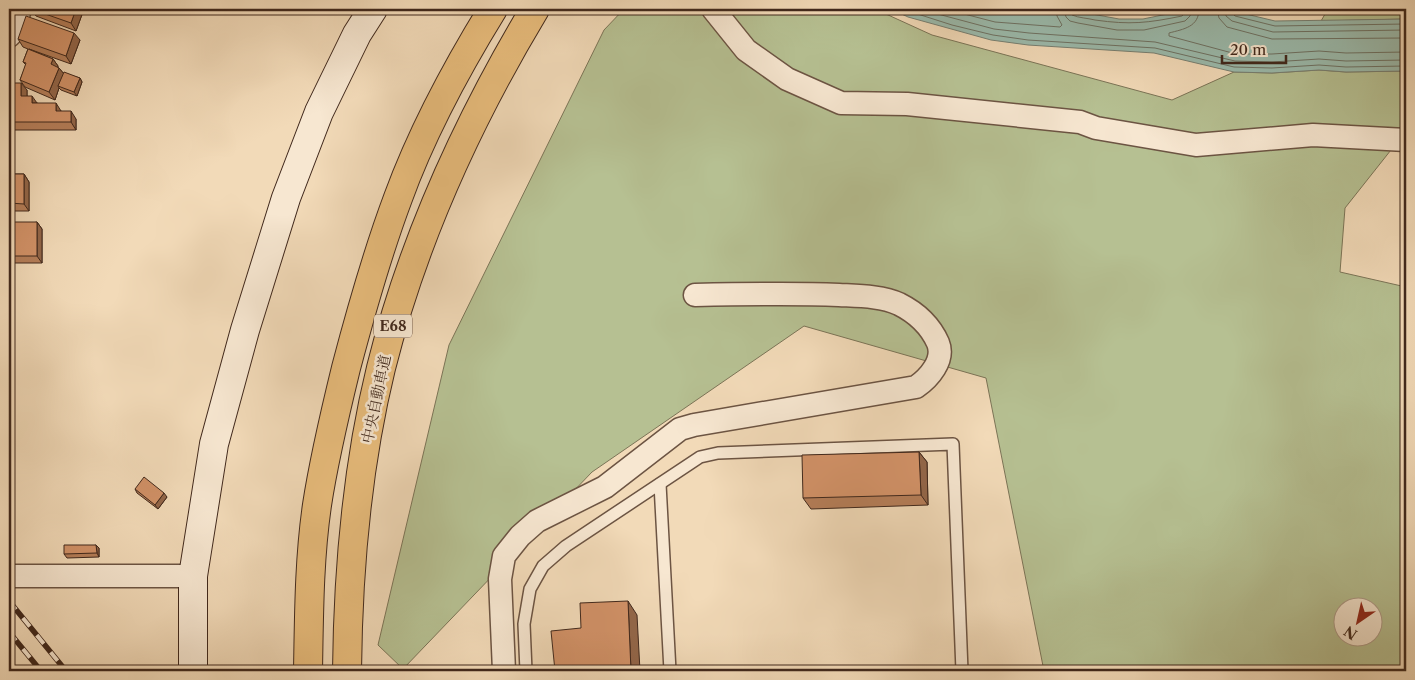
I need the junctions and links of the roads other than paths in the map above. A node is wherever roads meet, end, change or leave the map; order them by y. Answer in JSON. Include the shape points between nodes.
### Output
{"nodes":[{"id":1,"x":20,"y":9,"type":"edge"},
{"id":2,"x":373,"y":9,"type":"edge"},
{"id":3,"x":493,"y":9,"type":"edge"},
{"id":4,"x":534,"y":9,"type":"edge"},
{"id":5,"x":713,"y":9,"type":"edge"},
{"id":6,"x":9,"y":36,"type":"edge"},
{"id":7,"x":1406,"y":140,"type":"edge"},
{"id":8,"x":695,"y":295,"type":"dead end"},
{"id":9,"x":660,"y":484,"type":"junction"},
{"id":10,"x":9,"y":576,"type":"edge"},
{"id":11,"x":193,"y":576,"type":"junction"},
{"id":12,"x":193,"y":671,"type":"edge"},
{"id":13,"x":308,"y":671,"type":"edge"},
{"id":14,"x":348,"y":671,"type":"edge"},
{"id":15,"x":504,"y":671,"type":"edge"},
{"id":16,"x":526,"y":671,"type":"edge"},
{"id":17,"x":670,"y":671,"type":"edge"},
{"id":18,"x":962,"y":671,"type":"edge"}],
"edges":[{"from":1,"to":6,"type":"street"},
{"from":2,"to":11,"type":"street","via":[[357,34],[319,112],[286,198],[214,444]]},
{"from":3,"to":13,"type":"highway","number":"E68","via":[[432,118],[398,196],[353,342],[317,506],[309,602]]},
{"from":4,"to":14,"type":"highway","name":"中央自動車道","number":"E68","via":[[456,156],[405,286],[381,368],[354,532]]},
{"from":5,"to":7,"type":"street","via":[[746,50],[786,79],[841,103],[908,104],[1080,122],[1096,128],[1196,145],[1313,135]]},
{"from":8,"to":15,"type":"street","via":[[799,293],[868,297],[898,303],[921,317],[933,331],[940,348],[936,368],[916,387],[680,429],[605,487],[537,521],[504,556],[500,579]]},
{"from":9,"to":16,"type":"lane","via":[[566,546],[543,566],[530,588],[524,624]]},
{"from":9,"to":17,"type":"lane"},
{"from":9,"to":18,"type":"lane","via":[[700,457],[718,453],[953,444]]},
{"from":10,"to":11,"type":"street"},
{"from":11,"to":12,"type":"street"}]}
